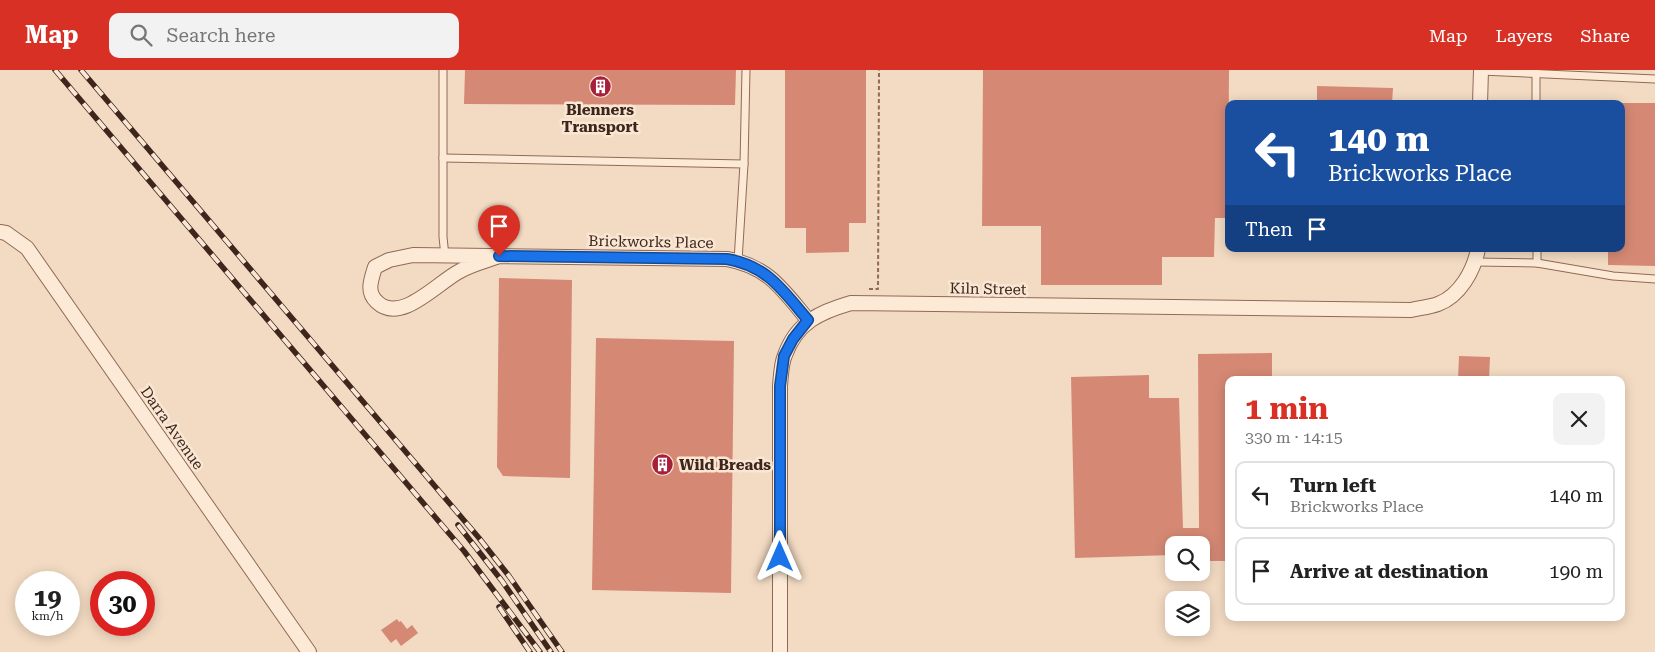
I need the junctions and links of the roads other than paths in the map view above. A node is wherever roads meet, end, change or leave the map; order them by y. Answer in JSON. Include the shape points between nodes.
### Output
{"nodes":[{"id":1,"x":443,"y":70,"type":"edge"},
{"id":2,"x":746,"y":70,"type":"edge"},
{"id":3,"x":1481,"y":70,"type":"edge"},
{"id":4,"x":1536,"y":73,"type":"junction"},
{"id":5,"x":1655,"y":79,"type":"edge"},
{"id":6,"x":1480,"y":100,"type":"edge"},
{"id":7,"x":1536,"y":100,"type":"edge"},
{"id":8,"x":443,"y":158,"type":"junction"},
{"id":9,"x":744,"y":164,"type":"junction"},
{"id":10,"x":0,"y":232,"type":"edge"},
{"id":11,"x":1537,"y":252,"type":"edge"},
{"id":12,"x":1477,"y":255,"type":"edge"},
{"id":13,"x":445,"y":256,"type":"junction"},
{"id":14,"x":499,"y":256,"type":"junction"},
{"id":15,"x":738,"y":261,"type":"junction"},
{"id":16,"x":1537,"y":263,"type":"junction"},
{"id":17,"x":1655,"y":279,"type":"edge"},
{"id":18,"x":808,"y":320,"type":"junction"},
{"id":19,"x":309,"y":652,"type":"edge"},
{"id":20,"x":780,"y":652,"type":"edge"}],
"edges":[{"from":1,"to":8,"type":"lane"},
{"from":2,"to":9,"type":"lane"},
{"from":3,"to":4,"type":"lane"},
{"from":3,"to":6,"type":"street"},
{"from":4,"to":5,"type":"lane"},
{"from":4,"to":7,"type":"lane"},
{"from":8,"to":9,"type":"lane"},
{"from":8,"to":13,"type":"lane"},
{"from":9,"to":15,"type":"lane"},
{"from":10,"to":19,"type":"street","name":"Darra Avenue","via":[[27,248]]},
{"from":11,"to":16,"type":"lane"},
{"from":12,"to":16,"type":"lane"},
{"from":12,"to":18,"type":"street","name":"Kiln Street","via":[[1459,290],[1440,303],[1412,310],[851,303]]},
{"from":13,"to":14,"type":"street","name":"Brickworks Place"},
{"from":13,"to":14,"type":"street","name":"Brickworks Place","via":[[413,255],[375,267],[369,285],[373,299],[381,306],[394,309],[408,306],[461,270]]},
{"from":14,"to":15,"type":"street","name":"Brickworks Place"},
{"from":15,"to":18,"type":"street","name":"Brickworks Place","via":[[773,279]]},
{"from":16,"to":17,"type":"lane","via":[[1613,276]]},
{"from":18,"to":20,"type":"street","name":"Kiln Street","via":[[784,356],[780,386]]}]}
